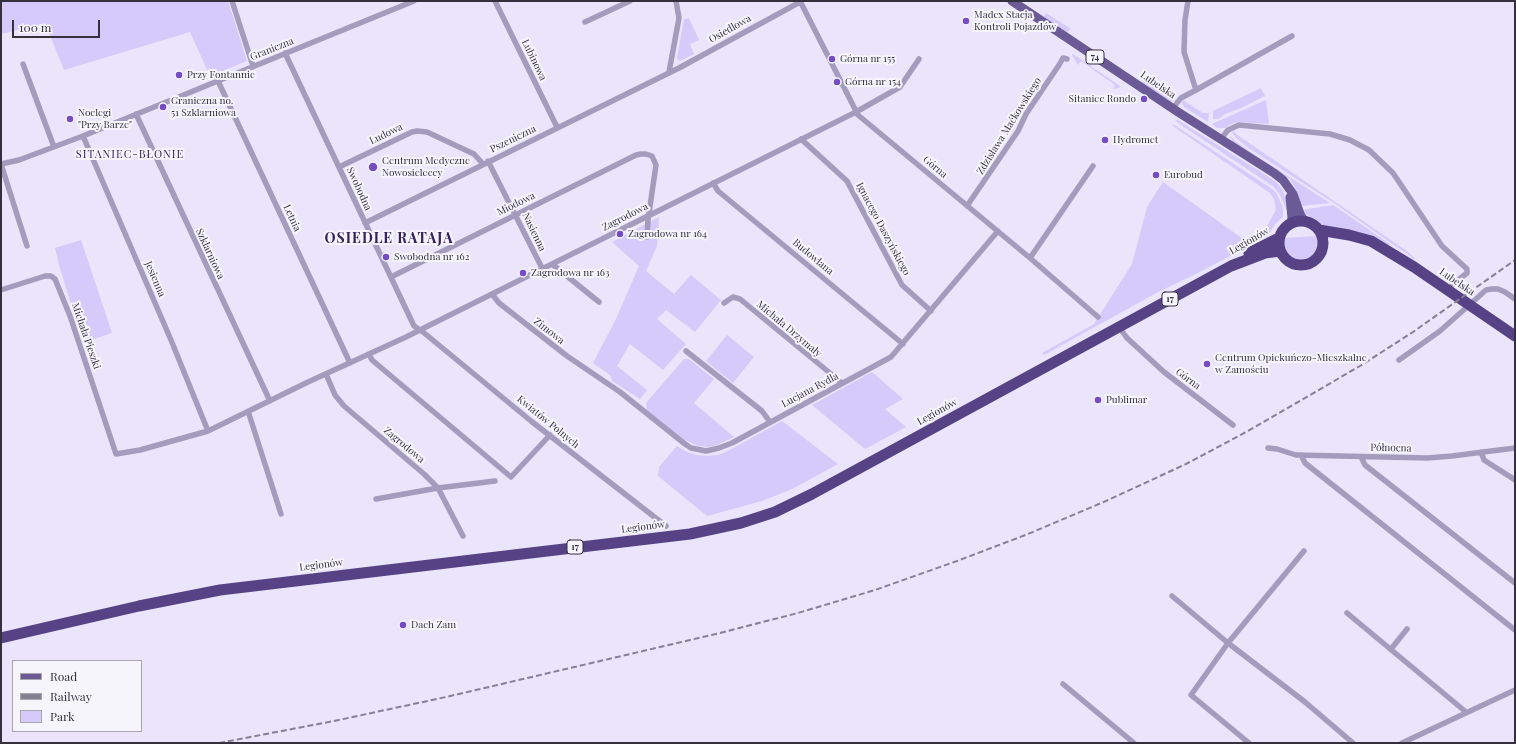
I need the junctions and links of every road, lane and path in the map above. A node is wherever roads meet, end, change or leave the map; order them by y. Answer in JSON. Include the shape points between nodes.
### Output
{"nodes":[{"id":1,"x":232,"y":1,"type":"edge"},
{"id":2,"x":414,"y":1,"type":"edge"},
{"id":3,"x":495,"y":1,"type":"edge"},
{"id":4,"x":630,"y":1,"type":"edge"},
{"id":5,"x":676,"y":1,"type":"edge"},
{"id":6,"x":800,"y":1,"type":"edge"},
{"id":7,"x":1014,"y":1,"type":"edge"},
{"id":8,"x":1188,"y":1,"type":"edge"},
{"id":9,"x":585,"y":22,"type":"dead end"},
{"id":10,"x":1292,"y":36,"type":"dead end"},
{"id":11,"x":285,"y":53,"type":"junction"},
{"id":12,"x":920,"y":59,"type":"dead end"},
{"id":13,"x":1067,"y":59,"type":"dead end"},
{"id":14,"x":23,"y":64,"type":"dead end"},
{"id":15,"x":253,"y":66,"type":"junction"},
{"id":16,"x":669,"y":72,"type":"junction"},
{"id":17,"x":218,"y":81,"type":"junction"},
{"id":18,"x":1196,"y":90,"type":"junction"},
{"id":19,"x":1172,"y":109,"type":"junction"},
{"id":20,"x":856,"y":112,"type":"junction"},
{"id":21,"x":136,"y":114,"type":"junction"},
{"id":22,"x":557,"y":127,"type":"junction"},
{"id":23,"x":83,"y":136,"type":"junction"},
{"id":24,"x":801,"y":139,"type":"junction"},
{"id":25,"x":1220,"y":140,"type":"junction"},
{"id":26,"x":54,"y":147,"type":"junction"},
{"id":27,"x":486,"y":163,"type":"junction"},
{"id":28,"x":1,"y":164,"type":"edge"},
{"id":29,"x":1094,"y":166,"type":"dead end"},
{"id":30,"x":339,"y":167,"type":"junction"},
{"id":31,"x":713,"y":183,"type":"junction"},
{"id":32,"x":1288,"y":188,"type":"junction"},
{"id":33,"x":967,"y":206,"type":"junction"},
{"id":34,"x":516,"y":214,"type":"junction"},
{"id":35,"x":650,"y":215,"type":"junction"},
{"id":36,"x":1304,"y":221,"type":"junction"},
{"id":37,"x":365,"y":223,"type":"junction"},
{"id":38,"x":1291,"y":223,"type":"junction"},
{"id":39,"x":1319,"y":230,"type":"junction"},
{"id":40,"x":998,"y":231,"type":"junction"},
{"id":41,"x":647,"y":237,"type":"dead end"},
{"id":42,"x":1279,"y":238,"type":"junction"},
{"id":43,"x":1323,"y":243,"type":"junction"},
{"id":44,"x":27,"y":246,"type":"dead end"},
{"id":45,"x":1384,"y":249,"type":"junction"},
{"id":46,"x":1280,"y":251,"type":"junction"},
{"id":47,"x":1030,"y":258,"type":"junction"},
{"id":48,"x":552,"y":264,"type":"junction"},
{"id":49,"x":1231,"y":266,"type":"junction"},
{"id":50,"x":542,"y":268,"type":"junction"},
{"id":51,"x":391,"y":277,"type":"junction"},
{"id":52,"x":1452,"y":285,"type":"dead end"},
{"id":53,"x":1,"y":290,"type":"edge"},
{"id":54,"x":492,"y":294,"type":"junction"},
{"id":55,"x":1515,"y":299,"type":"edge"},
{"id":56,"x":599,"y":302,"type":"dead end"},
{"id":57,"x":724,"y":303,"type":"dead end"},
{"id":58,"x":931,"y":311,"type":"junction"},
{"id":59,"x":1098,"y":317,"type":"dead end"},
{"id":60,"x":1119,"y":327,"type":"junction"},
{"id":61,"x":420,"y":329,"type":"junction"},
{"id":62,"x":1515,"y":336,"type":"edge"},
{"id":63,"x":903,"y":344,"type":"junction"},
{"id":64,"x":686,"y":351,"type":"dead end"},
{"id":65,"x":369,"y":354,"type":"junction"},
{"id":66,"x":1399,"y":360,"type":"dead end"},
{"id":67,"x":350,"y":363,"type":"junction"},
{"id":68,"x":326,"y":374,"type":"junction"},
{"id":69,"x":599,"y":378,"type":"joint"},
{"id":70,"x":842,"y":383,"type":"junction"},
{"id":71,"x":270,"y":401,"type":"junction"},
{"id":72,"x":248,"y":411,"type":"junction"},
{"id":73,"x":770,"y":422,"type":"junction"},
{"id":74,"x":1234,"y":425,"type":"dead end"},
{"id":75,"x":208,"y":431,"type":"junction"},
{"id":76,"x":550,"y":435,"type":"junction"},
{"id":77,"x":1268,"y":448,"type":"dead end"},
{"id":78,"x":1515,"y":448,"type":"edge"},
{"id":79,"x":1481,"y":452,"type":"junction"},
{"id":80,"x":116,"y":454,"type":"joint"},
{"id":81,"x":1301,"y":455,"type":"junction"},
{"id":82,"x":1361,"y":456,"type":"junction"},
{"id":83,"x":1515,"y":480,"type":"edge"},
{"id":84,"x":495,"y":482,"type":"dead end"},
{"id":85,"x":438,"y":488,"type":"junction"},
{"id":86,"x":376,"y":499,"type":"dead end"},
{"id":87,"x":282,"y":514,"type":"dead end"},
{"id":88,"x":666,"y":526,"type":"dead end"},
{"id":89,"x":463,"y":536,"type":"dead end"},
{"id":90,"x":1304,"y":551,"type":"dead end"},
{"id":91,"x":1515,"y":583,"type":"edge"},
{"id":92,"x":1172,"y":596,"type":"dead end"},
{"id":93,"x":1347,"y":613,"type":"dead end"},
{"id":94,"x":1407,"y":629,"type":"dead end"},
{"id":95,"x":1515,"y":630,"type":"edge"},
{"id":96,"x":1,"y":638,"type":"edge"},
{"id":97,"x":1228,"y":643,"type":"junction"},
{"id":98,"x":1391,"y":649,"type":"junction"},
{"id":99,"x":1063,"y":684,"type":"dead end"},
{"id":100,"x":1515,"y":690,"type":"edge"},
{"id":101,"x":1466,"y":712,"type":"junction"},
{"id":102,"x":1134,"y":743,"type":"edge"},
{"id":103,"x":1249,"y":743,"type":"edge"},
{"id":104,"x":1353,"y":743,"type":"edge"},
{"id":105,"x":1402,"y":743,"type":"edge"}],
"edges":[{"from":1,"to":15,"type":"street"},
{"from":2,"to":11,"type":"street","name":"Graniczna"},
{"from":3,"to":22,"type":"street","name":"Łubinowa"},
{"from":4,"to":9,"type":"street"},
{"from":5,"to":16,"type":"street","via":[[679,18]]},
{"from":6,"to":16,"type":"street","name":"Osiedlowa"},
{"from":6,"to":20,"type":"street","name":"Górna"},
{"from":7,"to":19,"type":"main road","name":"Lubelska","number":"74"},
{"from":8,"to":18,"type":"street","via":[[1184,52]]},
{"from":10,"to":18,"type":"street"},
{"from":11,"to":15,"type":"street","name":"Graniczna"},
{"from":11,"to":30,"type":"street","name":"Swobodna"},
{"from":12,"to":20,"type":"street","name":"Zagrodowa","via":[[900,87]]},
{"from":13,"to":33,"type":"street","name":"Zdzisława Maćkowskiego","via":[[1063,58]]},
{"from":14,"to":26,"type":"street"},
{"from":15,"to":17,"type":"street","name":"Graniczna"},
{"from":16,"to":22,"type":"street","name":"Pszeniczna"},
{"from":17,"to":21,"type":"street","name":"Graniczna"},
{"from":17,"to":67,"type":"street","name":"Letnia"},
{"from":18,"to":19,"type":"street","via":[[1182,98]]},
{"from":19,"to":25,"type":"main road","name":"Lubelska","number":"74"},
{"from":20,"to":24,"type":"street","name":"Zagrodowa"},
{"from":20,"to":33,"type":"street","name":"Górna"},
{"from":21,"to":23,"type":"street","name":"Graniczna"},
{"from":21,"to":71,"type":"street","name":"Szklarniowa"},
{"from":22,"to":27,"type":"street","name":"Pszeniczna"},
{"from":23,"to":26,"type":"street","name":"Graniczna"},
{"from":23,"to":75,"type":"street","name":"Jesienna"},
{"from":24,"to":31,"type":"street","name":"Zagrodowa"},
{"from":24,"to":58,"type":"street","name":"Ignacego Daszyńskiego","via":[[847,181],[902,285]]},
{"from":25,"to":32,"type":"main road","name":"Lubelska","number":"74","via":[[1283,180]]},
{"from":25,"to":52,"type":"street","via":[[1228,130],[1239,125],[1330,134],[1350,140],[1369,150],[1393,174],[1442,246],[1467,269],[1464,277]]},
{"from":26,"to":28,"type":"street","name":"Graniczna"},
{"from":27,"to":30,"type":"street","name":"Ludowa","via":[[474,154],[427,132],[417,131]]},
{"from":27,"to":34,"type":"street","name":"Nasienna"},
{"from":27,"to":37,"type":"street","name":"Pszeniczna"},
{"from":28,"to":44,"type":"street"},
{"from":29,"to":47,"type":"street"},
{"from":30,"to":37,"type":"street","name":"Swobodna"},
{"from":31,"to":35,"type":"street","name":"Zagrodowa"},
{"from":31,"to":63,"type":"street","name":"Budowlana","via":[[718,191]]},
{"from":32,"to":36,"type":"main road","name":"Lubelska","number":"74"},
{"from":32,"to":38,"type":"main road","via":[[1292,210]]},
{"from":33,"to":40,"type":"street","name":"Górna"},
{"from":34,"to":35,"type":"street","name":"Miodowa","via":[[636,155],[646,154],[652,156],[656,165]]},
{"from":34,"to":50,"type":"street","name":"Nasienna"},
{"from":34,"to":51,"type":"street","name":"Miodowa"},
{"from":35,"to":41,"type":"street"},
{"from":35,"to":48,"type":"street","name":"Zagrodowa"},
{"from":36,"to":38,"type":"highway"},
{"from":36,"to":39,"type":"highway","via":[[1313,224]]},
{"from":37,"to":51,"type":"street","name":"Swobodna"},
{"from":38,"to":42,"type":"highway","number":"17","via":[[1283,229]]},
{"from":39,"to":43,"type":"highway"},
{"from":39,"to":45,"type":"highway","name":"Lubelska","via":[[1360,237]]},
{"from":40,"to":47,"type":"street","name":"Górna"},
{"from":40,"to":58,"type":"street","name":"Lucjana Rydla"},
{"from":42,"to":46,"type":"highway"},
{"from":42,"to":49,"type":"highway","name":"Legionów","number":"17","via":[[1246,254]]},
{"from":43,"to":45,"type":"highway","name":"Lubelska","via":[[1331,239],[1344,240]]},
{"from":43,"to":46,"type":"highway","via":[[1318,256],[1307,264],[1296,265],[1289,262]]},
{"from":45,"to":62,"type":"highway","name":"Lubelska"},
{"from":46,"to":49,"type":"highway","name":"Legionów","number":"17","via":[[1265,253]]},
{"from":47,"to":59,"type":"street","name":"Górna"},
{"from":48,"to":50,"type":"street","name":"Zagrodowa"},
{"from":48,"to":56,"type":"street"},
{"from":49,"to":60,"type":"highway","name":"Legionów","number":"17"},
{"from":50,"to":54,"type":"street","name":"Zagrodowa"},
{"from":51,"to":61,"type":"street","name":"Swobodna","via":[[414,326]]},
{"from":53,"to":80,"type":"street","name":"Michała Pieszki","via":[[45,276],[55,279]]},
{"from":54,"to":61,"type":"street","name":"Zagrodowa"},
{"from":54,"to":69,"type":"street","name":"Zimowa","via":[[499,303],[544,339]]},
{"from":55,"to":66,"type":"street","via":[[1498,289],[1486,290],[1440,331]]},
{"from":57,"to":70,"type":"street","name":"Michała Drzymały","via":[[733,297],[740,299]]},
{"from":58,"to":63,"type":"street","name":"Lucjana Rydla"},
{"from":60,"to":74,"type":"street","name":"Górna","via":[[1126,338],[1164,372]]},
{"from":60,"to":96,"type":"highway","name":"Legionów","number":"17","via":[[812,494],[775,512],[741,523],[690,534],[220,590],[144,604]]},
{"from":61,"to":65,"type":"street","name":"Zagrodowa"},
{"from":61,"to":76,"type":"street","name":"Kwiatów Polnych"},
{"from":63,"to":70,"type":"street","name":"Lucjana Rydla","via":[[889,358]]},
{"from":64,"to":73,"type":"street","via":[[762,411]]},
{"from":65,"to":67,"type":"street","name":"Zagrodowa"},
{"from":65,"to":76,"type":"street","via":[[372,360],[511,477]]},
{"from":67,"to":68,"type":"street","name":"Zagrodowa"},
{"from":68,"to":71,"type":"street","name":"Zagrodowa"},
{"from":68,"to":85,"type":"street","name":"Zagrodowa","via":[[344,406]]},
{"from":69,"to":73,"type":"street","name":"Lucjana Rydla","via":[[685,444],[698,450],[713,450],[726,446]]},
{"from":70,"to":73,"type":"street","name":"Lucjana Rydla"},
{"from":71,"to":72,"type":"street","name":"Zagrodowa"},
{"from":72,"to":75,"type":"street","name":"Zagrodowa"},
{"from":72,"to":87,"type":"street"},
{"from":75,"to":80,"type":"street","name":"Zagrodowa"},
{"from":76,"to":88,"type":"street","name":"Kwiatów Polnych"},
{"from":77,"to":81,"type":"street","name":"Północna"},
{"from":78,"to":79,"type":"street","name":"Północna"},
{"from":79,"to":82,"type":"street","name":"Północna","via":[[1427,458]]},
{"from":79,"to":83,"type":"street","via":[[1484,460]]},
{"from":81,"to":82,"type":"street","name":"Północna"},
{"from":81,"to":95,"type":"street","via":[[1305,463]]},
{"from":82,"to":91,"type":"street","via":[[1365,465]]},
{"from":84,"to":85,"type":"street"},
{"from":85,"to":86,"type":"street"},
{"from":85,"to":89,"type":"street","name":"Zagrodowa"},
{"from":90,"to":97,"type":"street"},
{"from":92,"to":97,"type":"street"},
{"from":93,"to":98,"type":"street"},
{"from":94,"to":98,"type":"street"},
{"from":97,"to":103,"type":"street","via":[[1191,695]]},
{"from":97,"to":104,"type":"street","via":[[1305,702]]},
{"from":98,"to":101,"type":"street"},
{"from":99,"to":102,"type":"street"},
{"from":100,"to":101,"type":"street"},
{"from":101,"to":105,"type":"street"}]}
